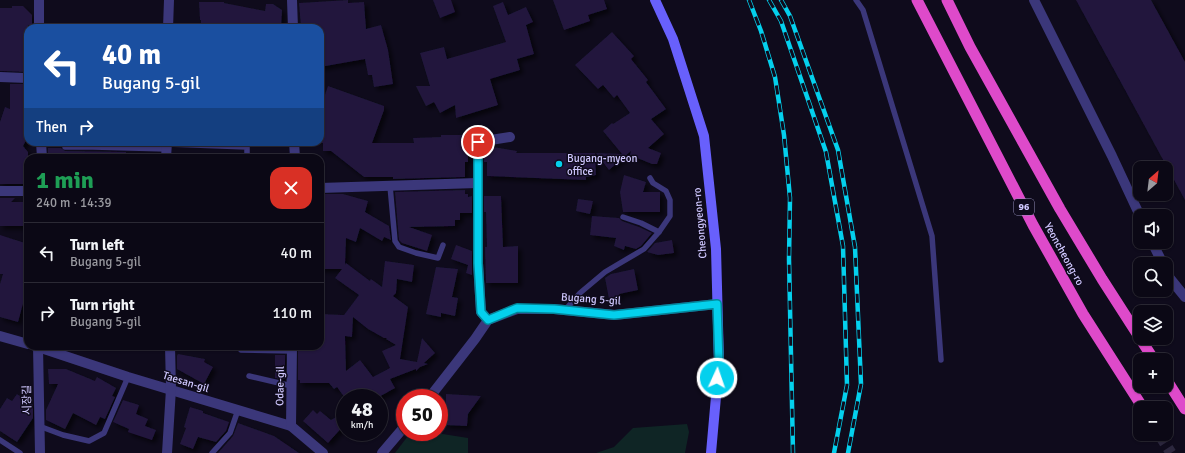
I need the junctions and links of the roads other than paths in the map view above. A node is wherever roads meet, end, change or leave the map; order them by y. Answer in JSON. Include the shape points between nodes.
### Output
{"nodes":[{"id":1,"x":39,"y":0,"type":"edge"},
{"id":2,"x":169,"y":0,"type":"edge"},
{"id":3,"x":292,"y":0,"type":"edge"},
{"id":4,"x":655,"y":0,"type":"edge"},
{"id":5,"x":856,"y":0,"type":"edge"},
{"id":6,"x":916,"y":0,"type":"edge"},
{"id":7,"x":947,"y":0,"type":"edge"},
{"id":8,"x":1034,"y":0,"type":"edge"},
{"id":9,"x":39,"y":24,"type":"edge"},
{"id":10,"x":168,"y":24,"type":"edge"},
{"id":11,"x":293,"y":24,"type":"edge"},
{"id":12,"x":0,"y":77,"type":"edge"},
{"id":13,"x":24,"y":78,"type":"edge"},
{"id":14,"x":510,"y":137,"type":"dead end"},
{"id":15,"x":66,"y":146,"type":"edge"},
{"id":16,"x":220,"y":146,"type":"edge"},
{"id":17,"x":167,"y":148,"type":"edge"},
{"id":18,"x":650,"y":178,"type":"dead end"},
{"id":19,"x":477,"y":183,"type":"junction"},
{"id":20,"x":390,"y":186,"type":"junction"},
{"id":21,"x":324,"y":188,"type":"edge"},
{"id":22,"x":24,"y":190,"type":"edge"},
{"id":23,"x":0,"y":191,"type":"edge"},
{"id":24,"x":1137,"y":209,"type":"edge"},
{"id":25,"x":623,"y":217,"type":"dead end"},
{"id":26,"x":659,"y":232,"type":"junction"},
{"id":27,"x":443,"y":245,"type":"dead end"},
{"id":28,"x":1173,"y":282,"type":"edge"},
{"id":29,"x":1185,"y":297,"type":"edge"},
{"id":30,"x":717,"y":304,"type":"junction"},
{"id":31,"x":565,"y":310,"type":"junction"},
{"id":32,"x":488,"y":320,"type":"junction"},
{"id":33,"x":0,"y":336,"type":"edge"},
{"id":34,"x":24,"y":343,"type":"edge"},
{"id":35,"x":37,"y":350,"type":"edge"},
{"id":36,"x":49,"y":350,"type":"edge"},
{"id":37,"x":170,"y":350,"type":"edge"},
{"id":38,"x":292,"y":350,"type":"edge"},
{"id":39,"x":1150,"y":353,"type":"edge"},
{"id":40,"x":941,"y":360,"type":"dead end"},
{"id":41,"x":249,"y":376,"type":"dead end"},
{"id":42,"x":128,"y":377,"type":"junction"},
{"id":43,"x":292,"y":386,"type":"junction"},
{"id":44,"x":170,"y":389,"type":"junction"},
{"id":45,"x":436,"y":389,"type":"edge"},
{"id":46,"x":1173,"y":390,"type":"edge"},
{"id":47,"x":1139,"y":401,"type":"edge"},
{"id":48,"x":1185,"y":409,"type":"edge"},
{"id":49,"x":238,"y":410,"type":"junction"},
{"id":50,"x":39,"y":426,"type":"junction"},
{"id":51,"x":291,"y":426,"type":"junction"},
{"id":52,"x":396,"y":437,"type":"edge"},
{"id":53,"x":0,"y":440,"type":"edge"},
{"id":54,"x":20,"y":453,"type":"edge"},
{"id":55,"x":40,"y":453,"type":"edge"},
{"id":56,"x":167,"y":453,"type":"edge"},
{"id":57,"x":212,"y":453,"type":"edge"},
{"id":58,"x":323,"y":453,"type":"edge"},
{"id":59,"x":382,"y":453,"type":"edge"},
{"id":60,"x":711,"y":453,"type":"edge"}],
"edges":[{"from":1,"to":9,"type":"street"},
{"from":2,"to":10,"type":"street"},
{"from":3,"to":11,"type":"street"},
{"from":4,"to":30,"type":"main road","name":"Cheongyeon-ro","via":[[674,39],[704,136],[716,249]]},
{"from":5,"to":40,"type":"lane","via":[[863,10],[932,236]]},
{"from":6,"to":47,"type":"highway","name":"Yeoncheong-ro","number":"96","via":[[1033,225],[1083,314]]},
{"from":7,"to":39,"type":"highway","name":"Yeoncheong-ro","via":[[970,47],[1060,209]]},
{"from":8,"to":24,"type":"street"},
{"from":12,"to":13,"type":"street"},
{"from":14,"to":19,"type":"street","via":[[478,142]]},
{"from":15,"to":17,"type":"lane"},
{"from":16,"to":17,"type":"lane"},
{"from":18,"to":26,"type":"lane","via":[[666,191],[670,200],[670,216]]},
{"from":19,"to":20,"type":"street"},
{"from":19,"to":32,"type":"street","via":[[481,312]]},
{"from":20,"to":21,"type":"street"},
{"from":20,"to":27,"type":"lane","via":[[395,241],[399,247],[438,258]]},
{"from":22,"to":23,"type":"street"},
{"from":25,"to":26,"type":"lane"},
{"from":26,"to":31,"type":"lane","via":[[644,249],[605,272]]},
{"from":28,"to":29,"type":"street"},
{"from":30,"to":31,"type":"street","name":"Bugang 5-gil","via":[[614,315]]},
{"from":30,"to":60,"type":"main road","name":"Cheongyeon-ro","via":[[719,363]]},
{"from":31,"to":32,"type":"street","name":"Bugang 5-gil","via":[[517,308]]},
{"from":32,"to":45,"type":"street"},
{"from":33,"to":34,"type":"street"},
{"from":35,"to":50,"type":"street","name":"시장길"},
{"from":36,"to":42,"type":"street","name":"Taesan-gil"},
{"from":37,"to":44,"type":"street"},
{"from":38,"to":43,"type":"street","name":"Odae-gil"},
{"from":41,"to":43,"type":"lane"},
{"from":42,"to":44,"type":"street","name":"Taesan-gil"},
{"from":42,"to":50,"type":"lane","via":[[104,433],[89,441]]},
{"from":43,"to":51,"type":"street","name":"Odae-gil"},
{"from":44,"to":49,"type":"street","name":"Taesan-gil"},
{"from":44,"to":56,"type":"street"},
{"from":46,"to":48,"type":"highway"},
{"from":49,"to":51,"type":"street","name":"Taesan-gil"},
{"from":49,"to":57,"type":"lane","via":[[230,433]]},
{"from":50,"to":55,"type":"street","name":"시장길"},
{"from":51,"to":58,"type":"street","name":"Taesan-gil"},
{"from":52,"to":59,"type":"street"},
{"from":53,"to":54,"type":"lane"}]}
